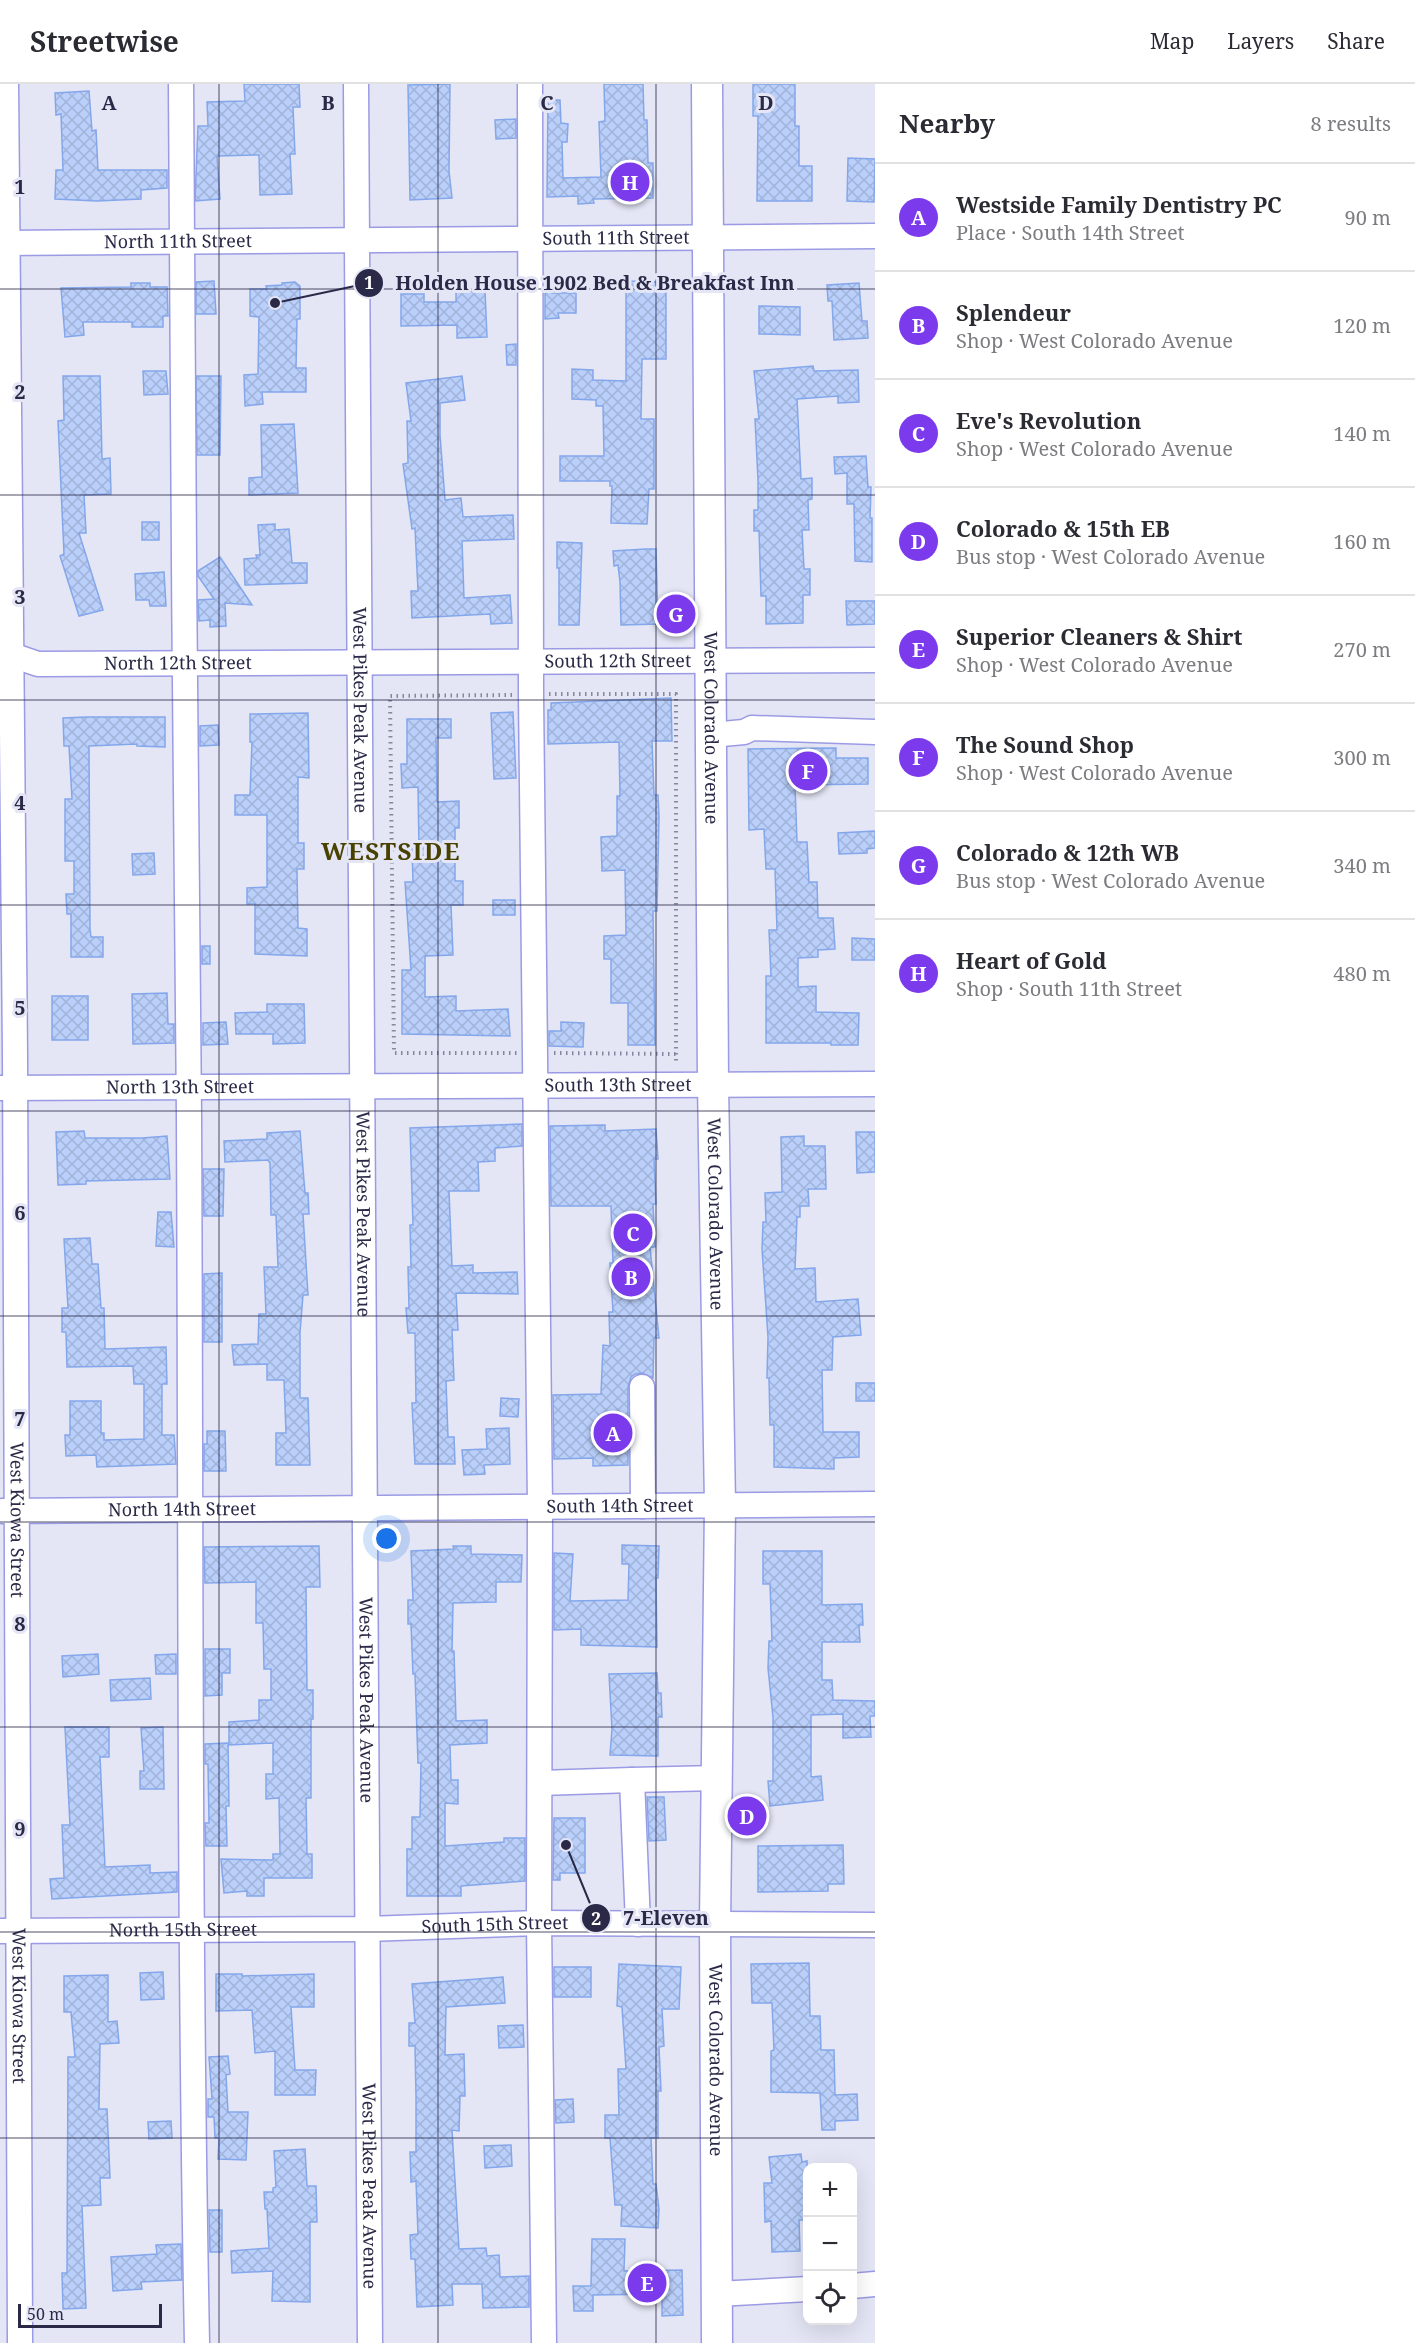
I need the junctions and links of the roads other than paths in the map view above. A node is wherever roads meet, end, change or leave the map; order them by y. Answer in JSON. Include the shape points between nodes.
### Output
{"nodes":[{"id":1,"x":6,"y":84,"type":"edge"},
{"id":2,"x":181,"y":84,"type":"edge"},
{"id":3,"x":356,"y":84,"type":"edge"},
{"id":4,"x":530,"y":84,"type":"edge"},
{"id":5,"x":708,"y":84,"type":"edge"},
{"id":6,"x":875,"y":236,"type":"edge"},
{"id":7,"x":708,"y":237,"type":"junction"},
{"id":8,"x":357,"y":240,"type":"junction"},
{"id":9,"x":531,"y":240,"type":"junction"},
{"id":10,"x":181,"y":242,"type":"junction"},
{"id":11,"x":3,"y":243,"type":"edge"},
{"id":12,"x":6,"y":654,"type":"edge"},
{"id":13,"x":711,"y":660,"type":"junction"},
{"id":14,"x":875,"y":660,"type":"edge"},
{"id":15,"x":532,"y":662,"type":"junction"},
{"id":16,"x":184,"y":664,"type":"junction"},
{"id":17,"x":358,"y":664,"type":"junction"},
{"id":18,"x":875,"y":732,"type":"edge"},
{"id":19,"x":711,"y":735,"type":"junction"},
{"id":20,"x":713,"y":1084,"type":"junction"},
{"id":21,"x":875,"y":1084,"type":"edge"},
{"id":22,"x":361,"y":1085,"type":"junction"},
{"id":23,"x":535,"y":1085,"type":"junction"},
{"id":24,"x":189,"y":1087,"type":"junction"},
{"id":25,"x":7,"y":1088,"type":"edge"},
{"id":26,"x":642,"y":1387,"type":"dead end"},
{"id":27,"x":875,"y":1504,"type":"edge"},
{"id":28,"x":720,"y":1505,"type":"junction"},
{"id":29,"x":643,"y":1506,"type":"junction"},
{"id":30,"x":540,"y":1507,"type":"junction"},
{"id":31,"x":365,"y":1509,"type":"junction"},
{"id":32,"x":190,"y":1510,"type":"junction"},
{"id":33,"x":8,"y":1511,"type":"edge"},
{"id":34,"x":717,"y":1778,"type":"junction"},
{"id":35,"x":632,"y":1780,"type":"junction"},
{"id":36,"x":540,"y":1783,"type":"junction"},
{"id":37,"x":539,"y":1923,"type":"junction"},
{"id":38,"x":638,"y":1924,"type":"junction"},
{"id":39,"x":716,"y":1924,"type":"junction"},
{"id":40,"x":875,"y":1925,"type":"edge"},
{"id":41,"x":367,"y":1929,"type":"junction"},
{"id":42,"x":192,"y":1930,"type":"junction"},
{"id":43,"x":10,"y":1931,"type":"edge"},
{"id":44,"x":875,"y":2284,"type":"edge"},
{"id":45,"x":857,"y":2286,"type":"edge"},
{"id":46,"x":803,"y":2289,"type":"edge"},
{"id":47,"x":717,"y":2294,"type":"junction"},
{"id":48,"x":20,"y":2343,"type":"edge"},
{"id":49,"x":197,"y":2343,"type":"edge"},
{"id":50,"x":370,"y":2343,"type":"edge"},
{"id":51,"x":544,"y":2343,"type":"edge"},
{"id":52,"x":717,"y":2343,"type":"edge"}],
"edges":[{"from":1,"to":11,"type":"street","name":"West Kiowa Street"},
{"from":2,"to":10,"type":"street"},
{"from":3,"to":8,"type":"street","name":"West Pikes Peak Avenue"},
{"from":4,"to":9,"type":"street"},
{"from":5,"to":7,"type":"main road","name":"West Colorado Avenue"},
{"from":6,"to":7,"type":"street","name":"South 11th Street"},
{"from":7,"to":9,"type":"street","name":"South 11th Street"},
{"from":7,"to":13,"type":"main road","name":"West Colorado Avenue"},
{"from":8,"to":9,"type":"street","name":"South 11th Street"},
{"from":8,"to":10,"type":"street","name":"North 11th Street"},
{"from":8,"to":17,"type":"street","name":"West Pikes Peak Avenue"},
{"from":9,"to":15,"type":"street"},
{"from":10,"to":11,"type":"street","name":"North 11th Street"},
{"from":10,"to":16,"type":"street"},
{"from":11,"to":12,"type":"street","name":"West Kiowa Street"},
{"from":12,"to":16,"type":"street","name":"North 12th Street","via":[[34,664]]},
{"from":12,"to":25,"type":"street","name":"West Kiowa Street"},
{"from":13,"to":14,"type":"street","name":"South 12th Street"},
{"from":13,"to":15,"type":"street","name":"South 12th Street"},
{"from":13,"to":19,"type":"main road","name":"West Colorado Avenue"},
{"from":15,"to":17,"type":"street","name":"South 12th Street"},
{"from":15,"to":23,"type":"street"},
{"from":16,"to":17,"type":"street","name":"North 12th Street"},
{"from":16,"to":24,"type":"street"},
{"from":17,"to":22,"type":"street","name":"West Pikes Peak Avenue"},
{"from":18,"to":19,"type":"street","via":[[753,728]]},
{"from":19,"to":20,"type":"main road","name":"West Colorado Avenue"},
{"from":20,"to":21,"type":"street","name":"South 13th Street"},
{"from":20,"to":23,"type":"street","name":"South 13th Street"},
{"from":20,"to":28,"type":"main road","name":"West Colorado Avenue"},
{"from":22,"to":23,"type":"street","name":"South 13th Street"},
{"from":22,"to":24,"type":"street","name":"North 13th Street"},
{"from":22,"to":31,"type":"street","name":"West Pikes Peak Avenue"},
{"from":23,"to":30,"type":"street"},
{"from":24,"to":25,"type":"street","name":"North 13th Street"},
{"from":24,"to":32,"type":"street"},
{"from":25,"to":33,"type":"street","name":"West Kiowa Street"},
{"from":26,"to":29,"type":"street"},
{"from":27,"to":28,"type":"street","name":"South 14th Street"},
{"from":28,"to":29,"type":"street","name":"South 14th Street"},
{"from":28,"to":34,"type":"main road","name":"West Colorado Avenue"},
{"from":29,"to":30,"type":"street","name":"South 14th Street"},
{"from":30,"to":31,"type":"street","name":"South 14th Street"},
{"from":30,"to":36,"type":"street"},
{"from":31,"to":32,"type":"street","name":"North 14th Street"},
{"from":31,"to":41,"type":"street","name":"West Pikes Peak Avenue"},
{"from":32,"to":33,"type":"street","name":"North 14th Street"},
{"from":32,"to":42,"type":"street"},
{"from":33,"to":43,"type":"street","name":"West Kiowa Street"},
{"from":34,"to":35,"type":"street"},
{"from":34,"to":39,"type":"main road","name":"West Colorado Avenue"},
{"from":35,"to":36,"type":"street"},
{"from":35,"to":38,"type":"street"},
{"from":36,"to":37,"type":"street"},
{"from":37,"to":38,"type":"street","name":"South 15th Street"},
{"from":37,"to":41,"type":"street","name":"South 15th Street"},
{"from":37,"to":51,"type":"street"},
{"from":38,"to":39,"type":"street","name":"South 15th Street"},
{"from":39,"to":40,"type":"street","name":"South 15th Street"},
{"from":39,"to":47,"type":"main road","name":"West Colorado Avenue"},
{"from":41,"to":42,"type":"street","name":"North 15th Street"},
{"from":41,"to":50,"type":"street","name":"West Pikes Peak Avenue"},
{"from":42,"to":43,"type":"street","name":"North 15th Street"},
{"from":42,"to":49,"type":"street"},
{"from":43,"to":48,"type":"street","name":"West Kiowa Street"},
{"from":44,"to":45,"type":"street"},
{"from":46,"to":47,"type":"street"},
{"from":47,"to":52,"type":"main road","name":"West Colorado Avenue"}]}
